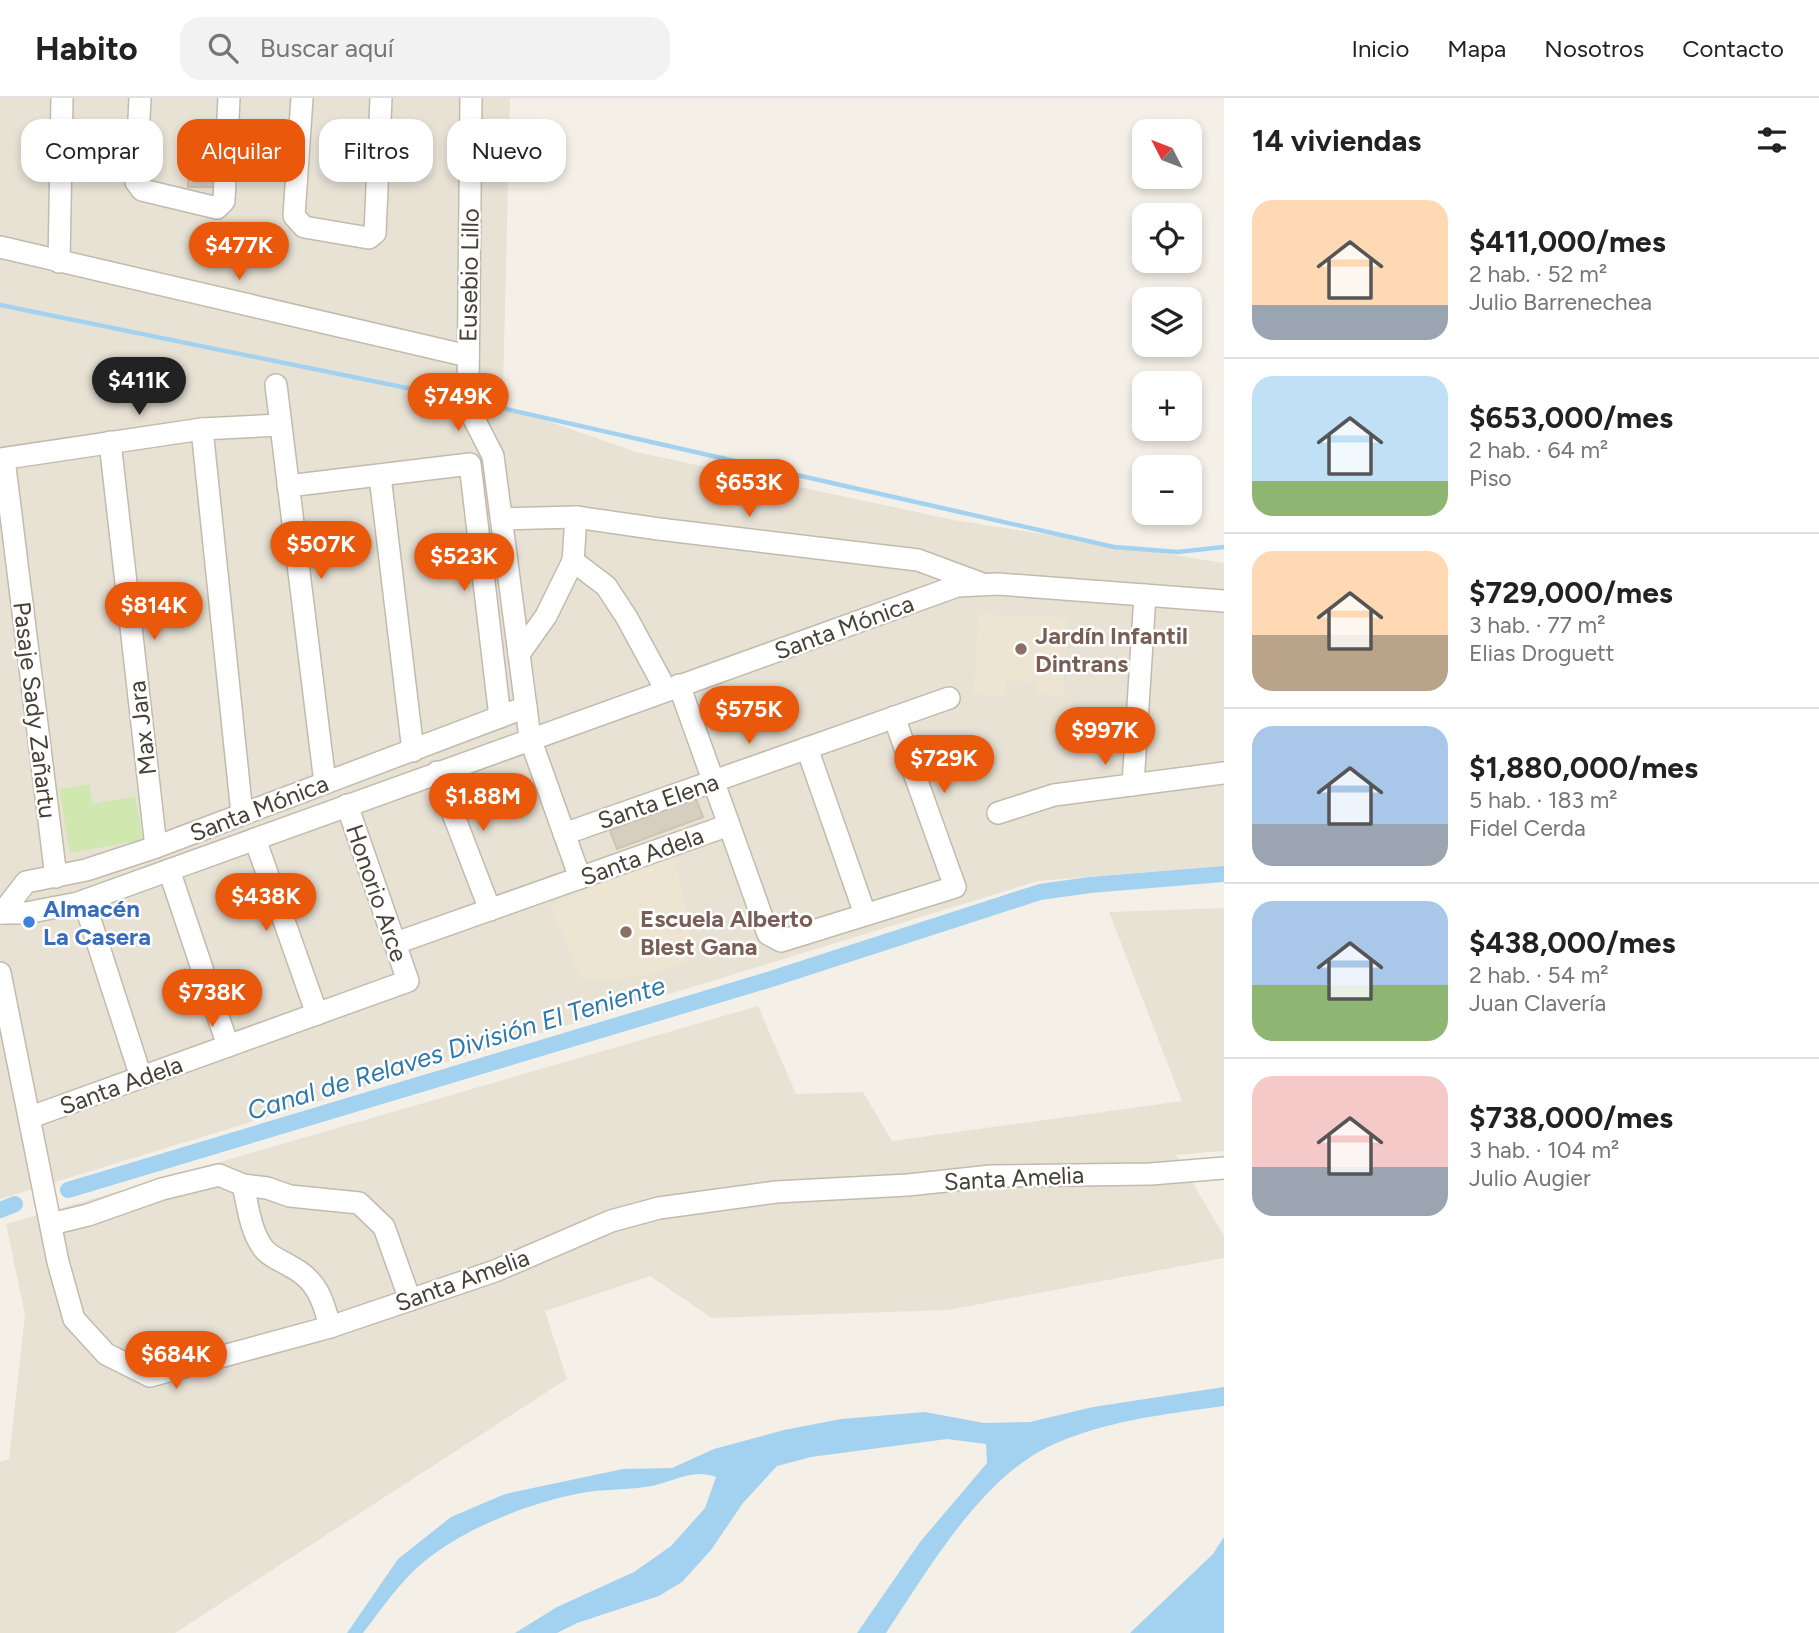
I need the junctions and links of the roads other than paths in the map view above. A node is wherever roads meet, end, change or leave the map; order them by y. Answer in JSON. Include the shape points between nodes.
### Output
{"nodes":[{"id":1,"x":62,"y":98,"type":"edge"},
{"id":2,"x":140,"y":98,"type":"edge"},
{"id":3,"x":229,"y":98,"type":"edge"},
{"id":4,"x":302,"y":98,"type":"edge"},
{"id":5,"x":381,"y":98,"type":"edge"},
{"id":6,"x":471,"y":98,"type":"edge"},
{"id":7,"x":0,"y":247,"type":"edge"},
{"id":8,"x":59,"y":262,"type":"junction"},
{"id":9,"x":468,"y":356,"type":"junction"},
{"id":10,"x":276,"y":385,"type":"dead end"},
{"id":11,"x":281,"y":425,"type":"junction"},
{"id":12,"x":202,"y":429,"type":"junction"},
{"id":13,"x":110,"y":442,"type":"junction"},
{"id":14,"x":2,"y":459,"type":"edge"},
{"id":15,"x":380,"y":475,"type":"junction"},
{"id":16,"x":288,"y":486,"type":"junction"},
{"id":17,"x":576,"y":517,"type":"junction"},
{"id":18,"x":502,"y":519,"type":"junction"},
{"id":19,"x":573,"y":561,"type":"junction"},
{"id":20,"x":985,"y":584,"type":"junction"},
{"id":21,"x":1145,"y":595,"type":"junction"},
{"id":22,"x":1224,"y":601,"type":"edge"},
{"id":23,"x":519,"y":654,"type":"junction"},
{"id":24,"x":673,"y":688,"type":"junction"},
{"id":25,"x":949,"y":698,"type":"dead end"},
{"id":26,"x":526,"y":707,"type":"junction"},
{"id":27,"x":500,"y":717,"type":"junction"},
{"id":28,"x":894,"y":717,"type":"junction"},
{"id":29,"x":530,"y":738,"type":"junction"},
{"id":30,"x":807,"y":748,"type":"junction"},
{"id":31,"x":413,"y":751,"type":"junction"},
{"id":32,"x":437,"y":772,"type":"junction"},
{"id":33,"x":1224,"y":773,"type":"edge"},
{"id":34,"x":713,"y":781,"type":"junction"},
{"id":35,"x":325,"y":783,"type":"junction"},
{"id":36,"x":1133,"y":785,"type":"junction"},
{"id":37,"x":347,"y":805,"type":"junction"},
{"id":38,"x":998,"y":813,"type":"dead end"},
{"id":39,"x":242,"y":814,"type":"junction"},
{"id":40,"x":729,"y":825,"type":"junction"},
{"id":41,"x":564,"y":834,"type":"junction"},
{"id":42,"x":255,"y":839,"type":"junction"},
{"id":43,"x":156,"y":847,"type":"junction"},
{"id":44,"x":169,"y":870,"type":"junction"},
{"id":45,"x":56,"y":877,"type":"junction"},
{"id":46,"x":580,"y":878,"type":"junction"},
{"id":47,"x":84,"y":901,"type":"junction"},
{"id":48,"x":490,"y":910,"type":"junction"},
{"id":49,"x":1,"y":913,"type":"edge"},
{"id":50,"x":865,"y":914,"type":"junction"},
{"id":51,"x":396,"y":943,"type":"junction"},
{"id":52,"x":0,"y":973,"type":"edge"},
{"id":53,"x":408,"y":981,"type":"joint"},
{"id":54,"x":317,"y":1014,"type":"junction"},
{"id":55,"x":228,"y":1046,"type":"junction"},
{"id":56,"x":141,"y":1077,"type":"junction"},
{"id":57,"x":31,"y":1117,"type":"junction"},
{"id":58,"x":1224,"y":1168,"type":"edge"},
{"id":59,"x":243,"y":1185,"type":"junction"},
{"id":60,"x":51,"y":1224,"type":"junction"},
{"id":61,"x":410,"y":1300,"type":"junction"},
{"id":62,"x":330,"y":1327,"type":"junction"}],
"edges":[{"from":1,"to":8,"type":"street"},
{"from":2,"to":3,"type":"street","via":[[136,182],[142,190],[217,208],[224,201]]},
{"from":4,"to":5,"type":"street","via":[[295,216],[304,227],[369,239],[375,233]]},
{"from":6,"to":9,"type":"street","name":"Eusebio Lillo"},
{"from":7,"to":8,"type":"street"},
{"from":8,"to":9,"type":"street"},
{"from":9,"to":18,"type":"street","name":"Eusebio Lillo","via":[[470,407],[493,456]]},
{"from":10,"to":11,"type":"street"},
{"from":11,"to":12,"type":"street"},
{"from":11,"to":16,"type":"street"},
{"from":12,"to":13,"type":"street"},
{"from":12,"to":39,"type":"street"},
{"from":13,"to":14,"type":"street"},
{"from":13,"to":43,"type":"street","name":"Max Jara"},
{"from":14,"to":45,"type":"street","name":"Pasaje Sady Zañartu"},
{"from":15,"to":16,"type":"street"},
{"from":15,"to":27,"type":"street","via":[[470,464]]},
{"from":15,"to":31,"type":"street"},
{"from":16,"to":35,"type":"street"},
{"from":17,"to":18,"type":"street"},
{"from":17,"to":19,"type":"street"},
{"from":17,"to":20,"type":"street","via":[[918,560]]},
{"from":18,"to":23,"type":"street","name":"Eusebio Lillo"},
{"from":19,"to":23,"type":"street","via":[[547,617]]},
{"from":19,"to":24,"type":"street","via":[[606,586]]},
{"from":20,"to":21,"type":"street","name":"Santa Mónica"},
{"from":20,"to":24,"type":"street","name":"Santa Mónica","via":[[957,586]]},
{"from":21,"to":22,"type":"street","name":"Santa Mónica"},
{"from":21,"to":36,"type":"street"},
{"from":23,"to":26,"type":"street","name":"Eusebio Lillo"},
{"from":24,"to":29,"type":"street","name":"Santa Mónica"},
{"from":24,"to":34,"type":"street"},
{"from":25,"to":28,"type":"street","name":"Santa Elena"},
{"from":26,"to":27,"type":"street","name":"Santa Mónica"},
{"from":26,"to":29,"type":"street","name":"Eusebio Lillo"},
{"from":27,"to":31,"type":"street","name":"Santa Mónica"},
{"from":28,"to":30,"type":"street","name":"Santa Elena"},
{"from":28,"to":50,"type":"street","via":[[955,887]]},
{"from":29,"to":32,"type":"street","name":"Santa Mónica"},
{"from":29,"to":41,"type":"street","name":"Eusebio Lillo"},
{"from":30,"to":34,"type":"street","name":"Santa Elena"},
{"from":30,"to":50,"type":"street"},
{"from":31,"to":35,"type":"street","name":"Santa Mónica"},
{"from":32,"to":37,"type":"street","name":"Santa Mónica"},
{"from":32,"to":48,"type":"street"},
{"from":33,"to":36,"type":"street"},
{"from":34,"to":40,"type":"street"},
{"from":34,"to":41,"type":"street","name":"Santa Elena"},
{"from":35,"to":39,"type":"street","name":"Santa Mónica"},
{"from":36,"to":38,"type":"street","via":[[1054,795]]},
{"from":37,"to":42,"type":"street","name":"Santa Mónica"},
{"from":37,"to":51,"type":"street","name":"Honorio Arce"},
{"from":39,"to":43,"type":"street","name":"Santa Mónica"},
{"from":40,"to":46,"type":"street","name":"Santa Adela"},
{"from":40,"to":50,"type":"street","via":[[768,933],[781,941]]},
{"from":41,"to":46,"type":"street","name":"Eusebio Lillo"},
{"from":42,"to":44,"type":"street","name":"Santa Mónica"},
{"from":42,"to":54,"type":"street"},
{"from":43,"to":45,"type":"street","name":"Santa Mónica"},
{"from":44,"to":47,"type":"street","name":"Santa Mónica"},
{"from":44,"to":55,"type":"street"},
{"from":45,"to":49,"type":"street","name":"Santa Mónica","via":[[26,882]]},
{"from":46,"to":48,"type":"street","name":"Santa Adela"},
{"from":47,"to":49,"type":"street","name":"Santa Mónica","via":[[26,913]]},
{"from":47,"to":56,"type":"street"},
{"from":48,"to":51,"type":"street","name":"Santa Adela"},
{"from":51,"to":53,"type":"street","name":"Honorio Arce"},
{"from":52,"to":57,"type":"street","name":"Santa Amelia"},
{"from":53,"to":54,"type":"street","name":"Santa Adela"},
{"from":54,"to":55,"type":"street","name":"Santa Adela"},
{"from":55,"to":56,"type":"street","name":"Santa Adela"},
{"from":56,"to":57,"type":"street","name":"Santa Adela"},
{"from":57,"to":60,"type":"street","name":"Santa Amelia"},
{"from":58,"to":61,"type":"street","name":"Santa Amelia","via":[[991,1176],[776,1192],[659,1208],[611,1221],[495,1271]]},
{"from":59,"to":60,"type":"street","via":[[219,1175]]},
{"from":59,"to":61,"type":"street","via":[[366,1207],[384,1227]]},
{"from":59,"to":62,"type":"street","via":[[262,1247],[310,1279],[322,1294]]},
{"from":60,"to":62,"type":"street","name":"Santa Amelia","via":[[74,1319],[106,1354],[150,1376]]},
{"from":61,"to":62,"type":"street","name":"Santa Amelia"}]}
